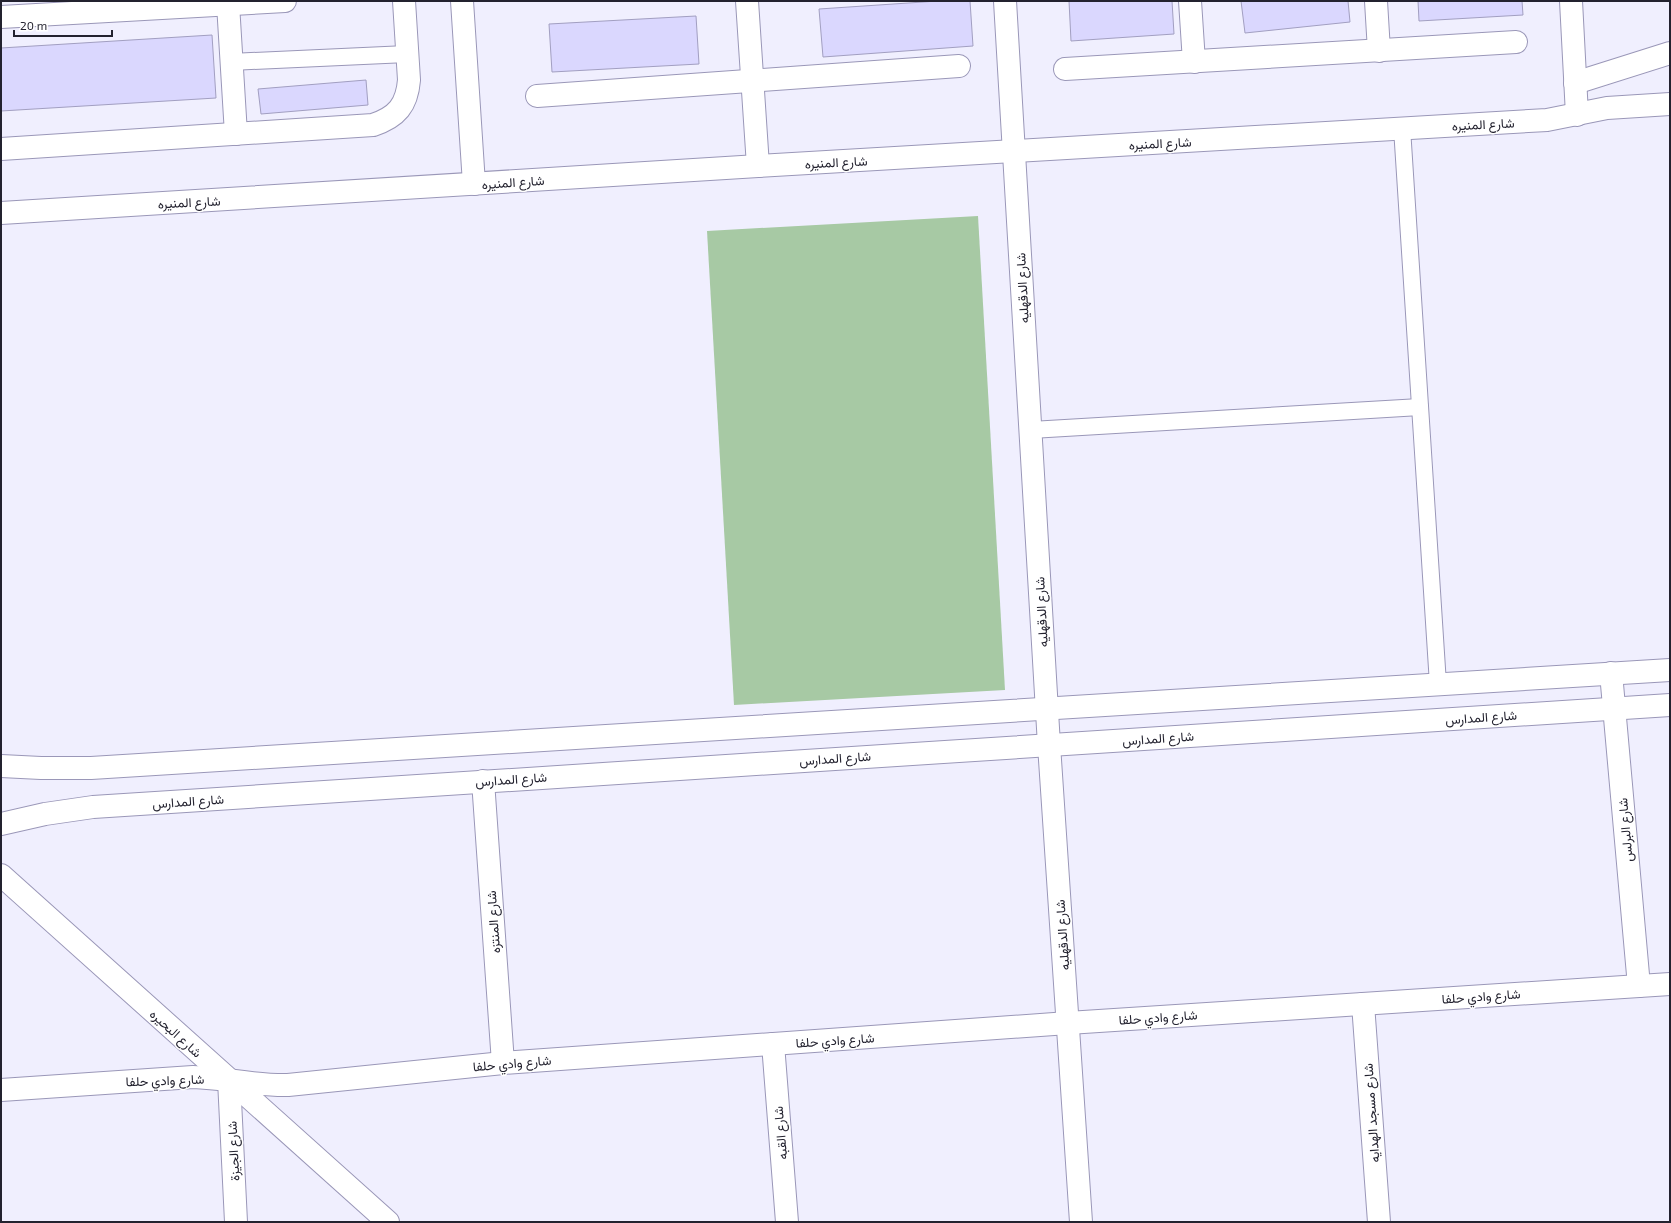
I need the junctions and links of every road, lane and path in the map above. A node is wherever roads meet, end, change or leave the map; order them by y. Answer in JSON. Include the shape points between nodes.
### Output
{"nodes":[{"id":1,"x":285,"y":1,"type":"edge"},
{"id":2,"x":404,"y":1,"type":"edge"},
{"id":3,"x":462,"y":1,"type":"edge"},
{"id":4,"x":747,"y":1,"type":"edge"},
{"id":5,"x":1005,"y":1,"type":"edge"},
{"id":6,"x":1190,"y":1,"type":"edge"},
{"id":7,"x":1376,"y":1,"type":"edge"},
{"id":8,"x":1571,"y":1,"type":"edge"},
{"id":9,"x":228,"y":4,"type":"junction"},
{"id":10,"x":76,"y":7,"type":"edge"},
{"id":11,"x":1,"y":17,"type":"edge"},
{"id":12,"x":1516,"y":42,"type":"dead end"},
{"id":13,"x":1379,"y":51,"type":"junction"},
{"id":14,"x":1670,"y":53,"type":"edge"},
{"id":15,"x":408,"y":54,"type":"junction"},
{"id":16,"x":232,"y":62,"type":"junction"},
{"id":17,"x":1194,"y":62,"type":"junction"},
{"id":18,"x":959,"y":66,"type":"dead end"},
{"id":19,"x":1065,"y":70,"type":"dead end"},
{"id":20,"x":752,"y":81,"type":"junction"},
{"id":21,"x":1575,"y":83,"type":"junction"},
{"id":22,"x":537,"y":96,"type":"dead end"},
{"id":23,"x":1670,"y":104,"type":"edge"},
{"id":24,"x":1577,"y":115,"type":"junction"},
{"id":25,"x":1402,"y":128,"type":"junction"},
{"id":26,"x":236,"y":134,"type":"junction"},
{"id":27,"x":1,"y":149,"type":"edge"},
{"id":28,"x":1014,"y":152,"type":"junction"},
{"id":29,"x":758,"y":166,"type":"junction"},
{"id":30,"x":474,"y":184,"type":"junction"},
{"id":31,"x":1,"y":213,"type":"edge"},
{"id":32,"x":1420,"y":407,"type":"junction"},
{"id":33,"x":1031,"y":430,"type":"junction"},
{"id":34,"x":1670,"y":670,"type":"edge"},
{"id":35,"x":1611,"y":673,"type":"junction"},
{"id":36,"x":1438,"y":684,"type":"junction"},
{"id":37,"x":1670,"y":705,"type":"edge"},
{"id":38,"x":1047,"y":708,"type":"junction"},
{"id":39,"x":1614,"y":708,"type":"junction"},
{"id":40,"x":1049,"y":745,"type":"junction"},
{"id":41,"x":1,"y":766,"type":"edge"},
{"id":42,"x":483,"y":781,"type":"junction"},
{"id":43,"x":1,"y":824,"type":"edge"},
{"id":44,"x":1,"y":875,"type":"edge"},
{"id":45,"x":1670,"y":984,"type":"edge"},
{"id":46,"x":1639,"y":986,"type":"junction"},
{"id":47,"x":1363,"y":1004,"type":"junction"},
{"id":48,"x":1068,"y":1023,"type":"junction"},
{"id":49,"x":773,"y":1044,"type":"junction"},
{"id":50,"x":503,"y":1063,"type":"junction"},
{"id":51,"x":229,"y":1080,"type":"junction"},
{"id":52,"x":1,"y":1090,"type":"edge"},
{"id":53,"x":236,"y":1222,"type":"edge"},
{"id":54,"x":388,"y":1222,"type":"edge"},
{"id":55,"x":787,"y":1222,"type":"edge"},
{"id":56,"x":1081,"y":1222,"type":"edge"},
{"id":57,"x":1378,"y":1222,"type":"edge"}],
"edges":[{"from":1,"to":9,"type":"street"},
{"from":2,"to":15,"type":"street"},
{"from":3,"to":30,"type":"street"},
{"from":4,"to":20,"type":"street"},
{"from":5,"to":28,"type":"street","name":"شارع الدقهليه"},
{"from":6,"to":17,"type":"street"},
{"from":7,"to":13,"type":"street"},
{"from":8,"to":21,"type":"street"},
{"from":9,"to":10,"type":"street"},
{"from":9,"to":16,"type":"street"},
{"from":10,"to":11,"type":"street"},
{"from":12,"to":13,"type":"street"},
{"from":13,"to":17,"type":"street"},
{"from":14,"to":21,"type":"street"},
{"from":15,"to":16,"type":"lane"},
{"from":15,"to":26,"type":"street","via":[[408,92],[403,104],[385,121],[373,125]]},
{"from":16,"to":26,"type":"street"},
{"from":17,"to":19,"type":"street"},
{"from":18,"to":20,"type":"street"},
{"from":20,"to":22,"type":"street"},
{"from":20,"to":29,"type":"street"},
{"from":21,"to":24,"type":"street"},
{"from":23,"to":24,"type":"street","name":"شارع المنيره","via":[[1607,108]]},
{"from":24,"to":25,"type":"street","name":"شارع المنيره","via":[[1547,120]]},
{"from":25,"to":28,"type":"street","name":"شارع المنيره"},
{"from":25,"to":32,"type":"lane"},
{"from":26,"to":27,"type":"street"},
{"from":28,"to":29,"type":"street","name":"شارع المنيره"},
{"from":28,"to":33,"type":"street","name":"شارع الدقهليه"},
{"from":29,"to":30,"type":"street","name":"شارع المنيره"},
{"from":30,"to":31,"type":"street","name":"شارع المنيره"},
{"from":32,"to":33,"type":"lane"},
{"from":32,"to":36,"type":"lane"},
{"from":33,"to":38,"type":"street","name":"شارع الدقهليه"},
{"from":34,"to":35,"type":"street"},
{"from":35,"to":36,"type":"street"},
{"from":35,"to":39,"type":"street","name":"شارع البرلس"},
{"from":36,"to":38,"type":"street"},
{"from":37,"to":39,"type":"street","name":"شارع المدارس"},
{"from":38,"to":40,"type":"street","name":"شارع الدقهليه"},
{"from":38,"to":41,"type":"street","via":[[91,768]]},
{"from":39,"to":40,"type":"street","name":"شارع المدارس"},
{"from":39,"to":46,"type":"street","name":"شارع البرلس"},
{"from":40,"to":42,"type":"street","name":"شارع المدارس"},
{"from":40,"to":48,"type":"street","name":"شارع الدقهليه"},
{"from":42,"to":43,"type":"street","name":"شارع المدارس","via":[[93,807]]},
{"from":42,"to":50,"type":"street","name":"شارع المنتزه"},
{"from":44,"to":51,"type":"street","name":"شارع البحيره"},
{"from":45,"to":46,"type":"street","name":"شارع وادي حلفا"},
{"from":46,"to":47,"type":"street","name":"شارع وادي حلفا"},
{"from":47,"to":48,"type":"street","name":"شارع وادي حلفا"},
{"from":47,"to":57,"type":"street","name":"شارع مسجد الهدايه"},
{"from":48,"to":49,"type":"street","name":"شارع وادي حلفا"},
{"from":48,"to":56,"type":"street","name":"شارع الدقهليه"},
{"from":49,"to":50,"type":"street","name":"شارع وادي حلفا"},
{"from":49,"to":55,"type":"street","name":"شارع القبه"},
{"from":50,"to":51,"type":"street","name":"شارع وادي حلفا","via":[[288,1085]]},
{"from":51,"to":52,"type":"street","name":"شارع وادي حلفا","via":[[193,1077]]},
{"from":51,"to":53,"type":"street","name":"شارع الجيزة"},
{"from":51,"to":54,"type":"street","name":"شارع البحيره"}]}
